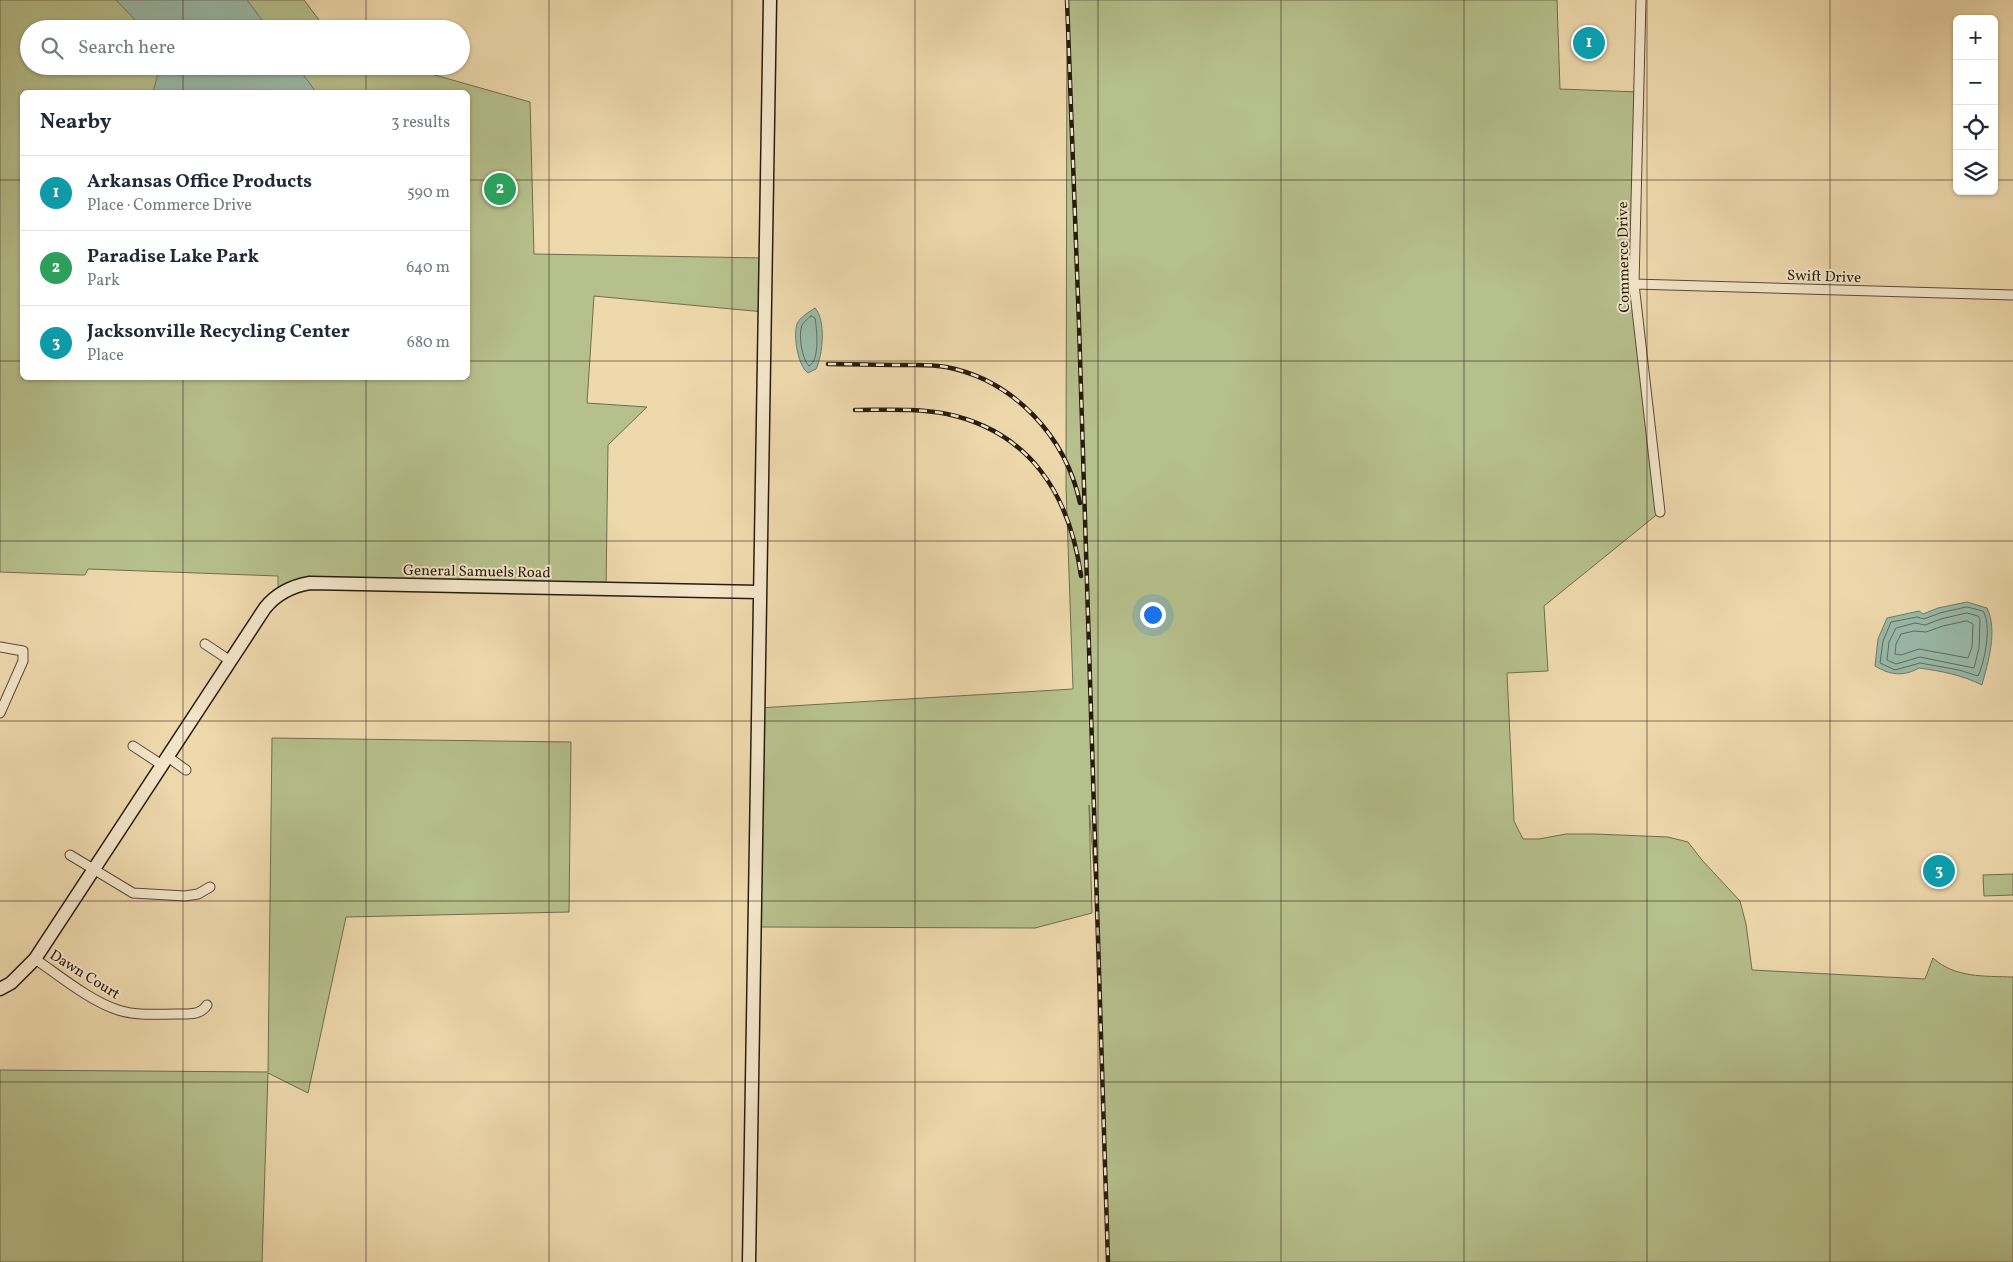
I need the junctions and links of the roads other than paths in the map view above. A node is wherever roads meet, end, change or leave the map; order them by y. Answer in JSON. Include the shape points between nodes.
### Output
{"nodes":[{"id":1,"x":770,"y":0,"type":"edge"},
{"id":2,"x":1641,"y":0,"type":"edge"},
{"id":3,"x":1634,"y":284,"type":"junction"},
{"id":4,"x":2013,"y":295,"type":"edge"},
{"id":5,"x":1660,"y":512,"type":"dead end"},
{"id":6,"x":759,"y":592,"type":"junction"},
{"id":7,"x":205,"y":644,"type":"dead end"},
{"id":8,"x":0,"y":647,"type":"edge"},
{"id":9,"x":230,"y":660,"type":"junction"},
{"id":10,"x":0,"y":713,"type":"edge"},
{"id":11,"x":133,"y":746,"type":"dead end"},
{"id":12,"x":165,"y":761,"type":"junction"},
{"id":13,"x":186,"y":770,"type":"dead end"},
{"id":14,"x":70,"y":855,"type":"dead end"},
{"id":15,"x":93,"y":870,"type":"junction"},
{"id":16,"x":210,"y":888,"type":"dead end"},
{"id":17,"x":35,"y":959,"type":"junction"},
{"id":18,"x":0,"y":989,"type":"edge"},
{"id":19,"x":207,"y":1005,"type":"dead end"},
{"id":20,"x":749,"y":1262,"type":"edge"}],
"edges":[{"from":1,"to":6,"type":"street"},
{"from":2,"to":3,"type":"street","name":"Commerce Drive"},
{"from":3,"to":4,"type":"street","name":"Swift Drive"},
{"from":3,"to":5,"type":"street","name":"Commerce Drive"},
{"from":6,"to":9,"type":"street","name":"General Samuels Road","via":[[310,583],[288,589],[270,602]]},
{"from":6,"to":20,"type":"street"},
{"from":7,"to":9,"type":"street"},
{"from":8,"to":10,"type":"street","via":[[24,651],[24,657]]},
{"from":9,"to":12,"type":"street","name":"General Samuels Road"},
{"from":11,"to":12,"type":"street"},
{"from":12,"to":13,"type":"street"},
{"from":12,"to":15,"type":"street","name":"General Samuels Road"},
{"from":14,"to":15,"type":"street"},
{"from":15,"to":16,"type":"street","via":[[133,893],[185,896]]},
{"from":15,"to":17,"type":"street","name":"General Samuels Road"},
{"from":17,"to":18,"type":"street","name":"General Samuels Road","via":[[11,983]]},
{"from":17,"to":19,"type":"street","name":"Dawn Court","via":[[86,993],[119,1010],[140,1014],[191,1014],[202,1011]]}]}
